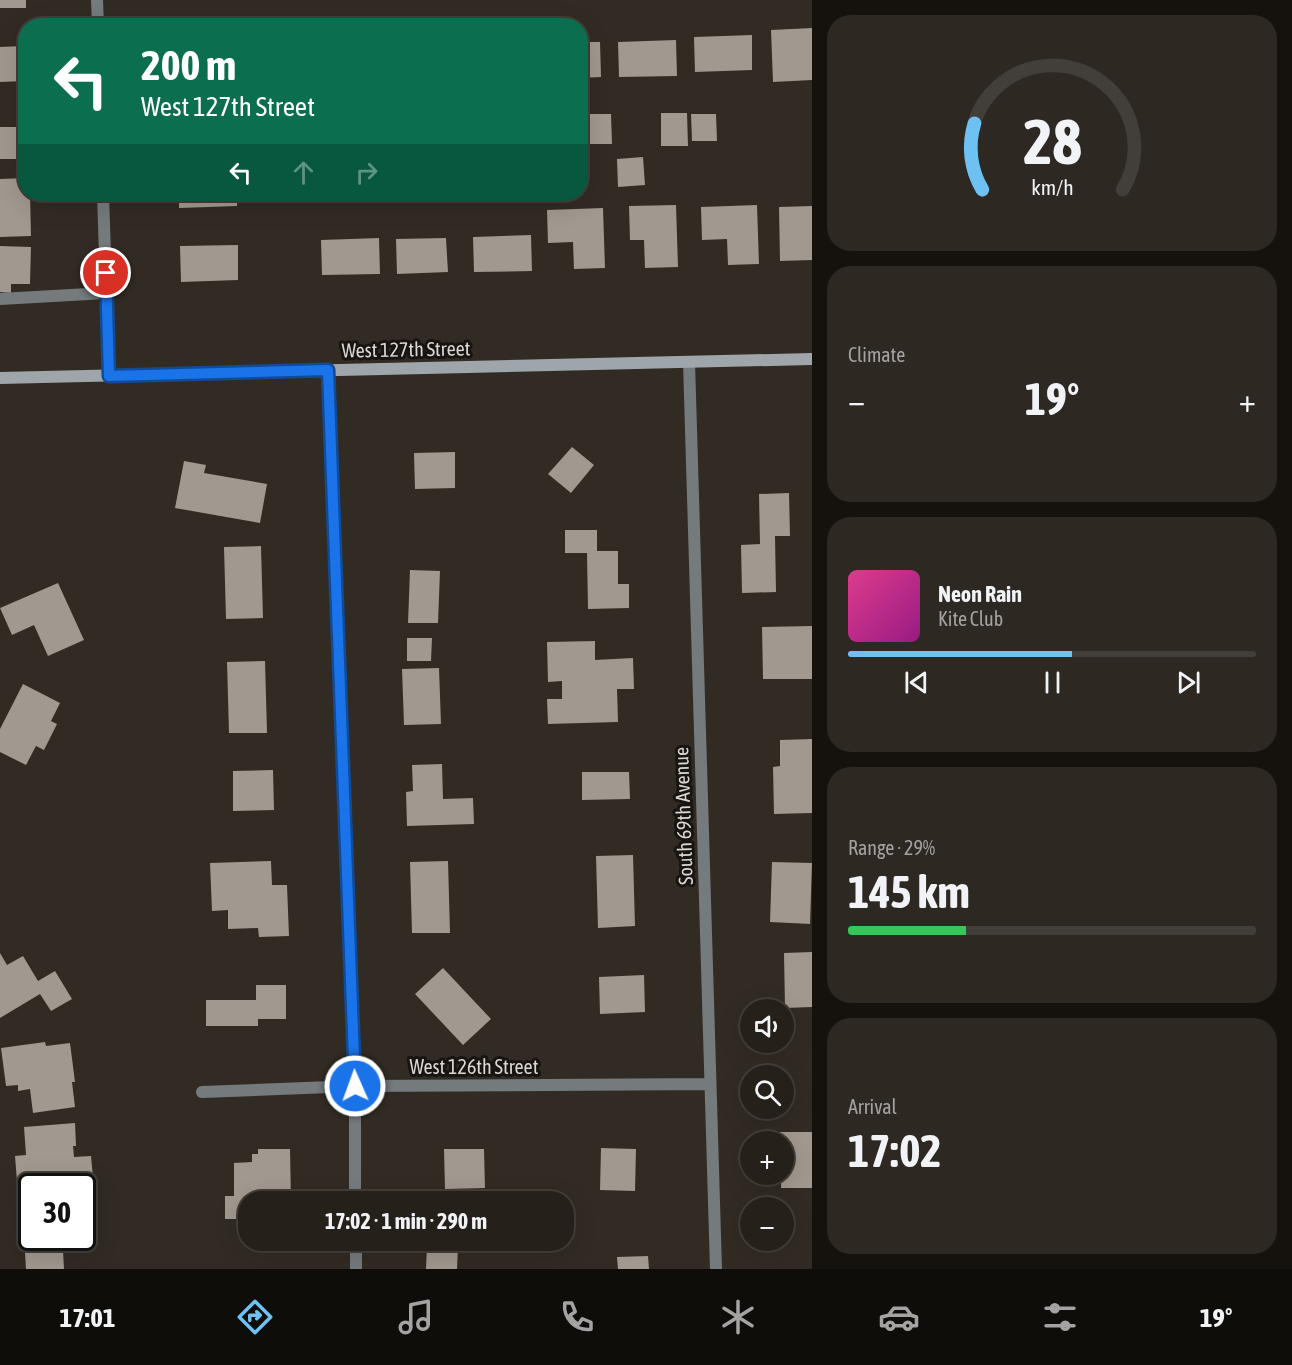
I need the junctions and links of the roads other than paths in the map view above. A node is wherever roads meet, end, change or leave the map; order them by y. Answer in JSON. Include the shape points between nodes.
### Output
{"nodes":[{"id":1,"x":98,"y":0,"type":"edge"},
{"id":2,"x":98,"y":18,"type":"edge"},
{"id":3,"x":103,"y":201,"type":"edge"},
{"id":4,"x":106,"y":293,"type":"junction"},
{"id":5,"x":0,"y":299,"type":"edge"},
{"id":6,"x":812,"y":359,"type":"edge"},
{"id":7,"x":689,"y":362,"type":"junction"},
{"id":8,"x":328,"y":370,"type":"junction"},
{"id":9,"x":109,"y":376,"type":"junction"},
{"id":10,"x":0,"y":378,"type":"edge"},
{"id":11,"x":710,"y":1083,"type":"junction"},
{"id":12,"x":355,"y":1086,"type":"junction"},
{"id":13,"x":202,"y":1092,"type":"dead end"},
{"id":14,"x":355,"y":1191,"type":"edge"},
{"id":15,"x":356,"y":1251,"type":"edge"},
{"id":16,"x":356,"y":1269,"type":"edge"},
{"id":17,"x":716,"y":1269,"type":"edge"}],
"edges":[{"from":1,"to":2,"type":"street"},
{"from":3,"to":4,"type":"street"},
{"from":4,"to":5,"type":"street"},
{"from":4,"to":9,"type":"street"},
{"from":6,"to":7,"type":"main road","name":"West 127th Street"},
{"from":7,"to":8,"type":"main road","name":"West 127th Street"},
{"from":7,"to":11,"type":"street","name":"South 69th Avenue"},
{"from":8,"to":9,"type":"main road","name":"West 127th Street"},
{"from":8,"to":12,"type":"street"},
{"from":9,"to":10,"type":"main road","name":"West 127th Street"},
{"from":11,"to":12,"type":"street","name":"West 126th Street"},
{"from":11,"to":17,"type":"street","name":"South 69th Avenue"},
{"from":12,"to":13,"type":"street","name":"West 126th Street"},
{"from":12,"to":14,"type":"street"},
{"from":15,"to":16,"type":"street"}]}
